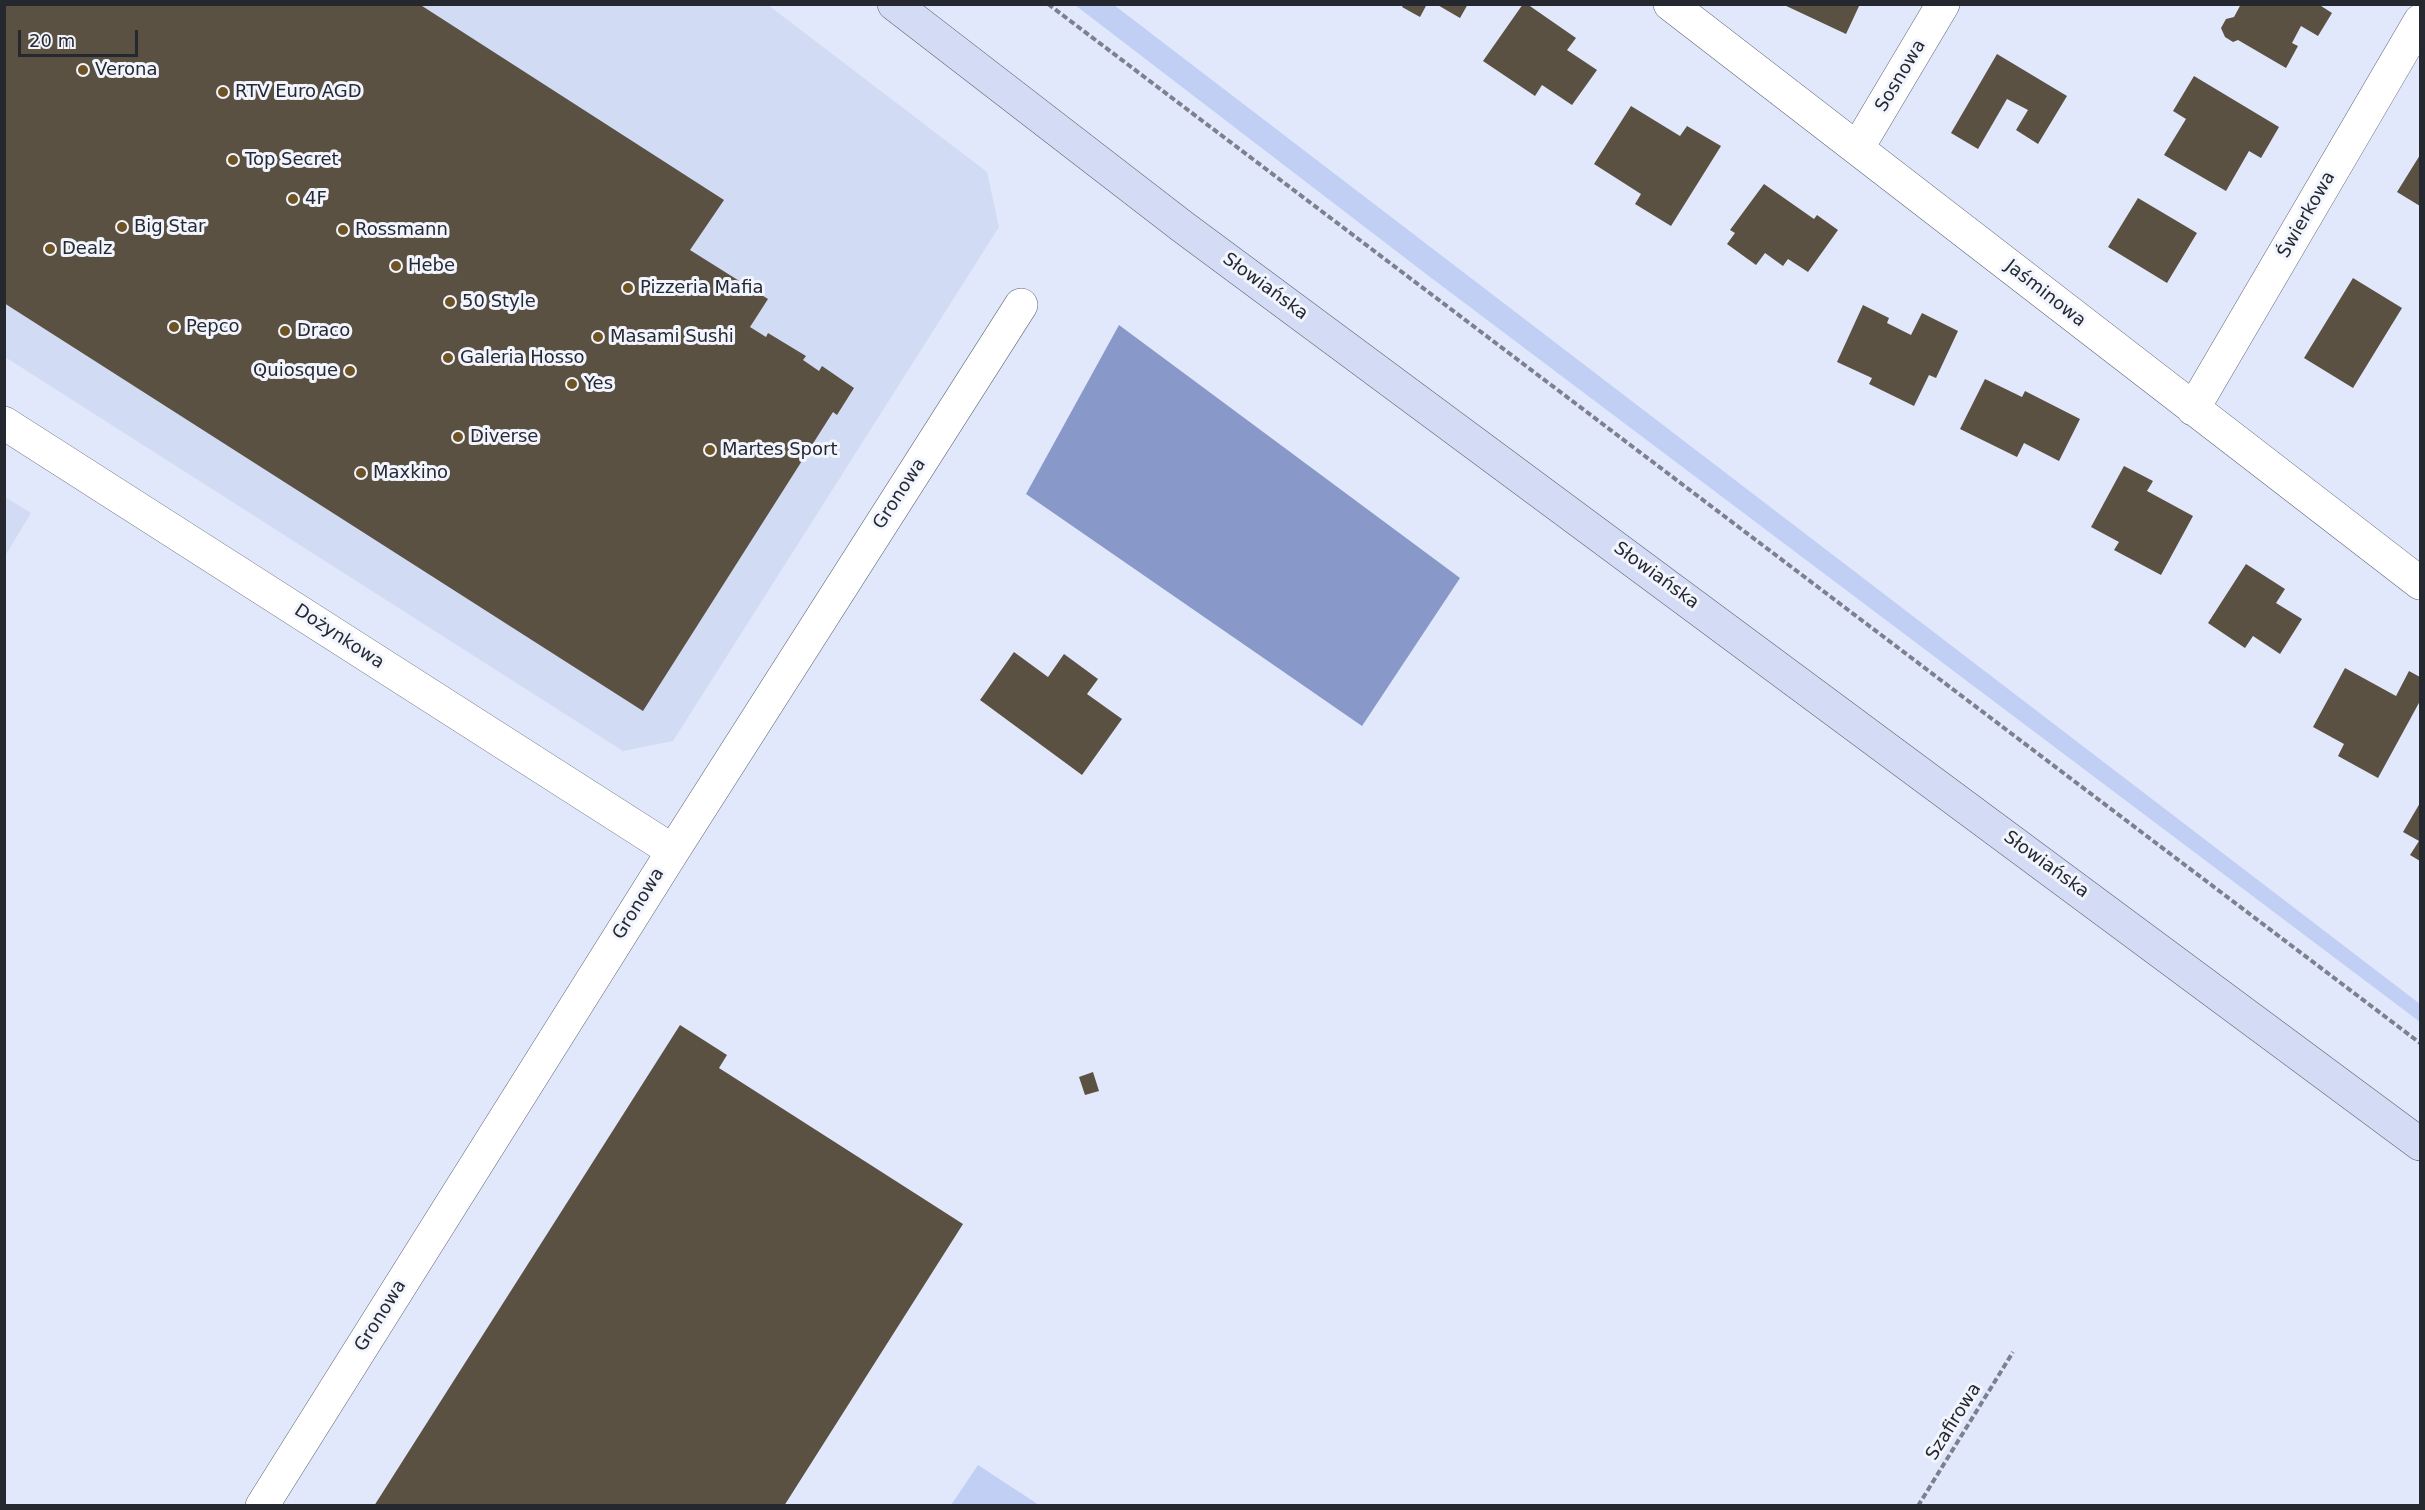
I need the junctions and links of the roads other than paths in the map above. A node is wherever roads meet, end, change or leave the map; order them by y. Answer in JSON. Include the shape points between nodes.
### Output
{"nodes":[{"id":1,"x":894,"y":4,"type":"edge"},
{"id":2,"x":1670,"y":4,"type":"edge"},
{"id":3,"x":1943,"y":4,"type":"edge"},
{"id":4,"x":2421,"y":21,"type":"edge"},
{"id":5,"x":1858,"y":147,"type":"junction"},
{"id":6,"x":1021,"y":305,"type":"dead end"},
{"id":7,"x":2193,"y":409,"type":"junction"},
{"id":8,"x":4,"y":423,"type":"edge"},
{"id":9,"x":2421,"y":583,"type":"edge"},
{"id":10,"x":673,"y":850,"type":"junction"},
{"id":11,"x":2421,"y":1144,"type":"edge"},
{"id":12,"x":262,"y":1506,"type":"edge"}],
"edges":[{"from":1,"to":11,"type":"main road","name":"Słowiańska","via":[[1183,227]]},
{"from":2,"to":5,"type":"street","name":"Jaśminowa"},
{"from":3,"to":5,"type":"street","name":"Sosnowa"},
{"from":4,"to":7,"type":"street","name":"Świerkowa"},
{"from":5,"to":7,"type":"street","name":"Jaśminowa"},
{"from":6,"to":10,"type":"street","name":"Gronowa"},
{"from":7,"to":9,"type":"street","name":"Jaśminowa"},
{"from":8,"to":10,"type":"street","name":"Dożynkowa"},
{"from":10,"to":12,"type":"street","name":"Gronowa"}]}
